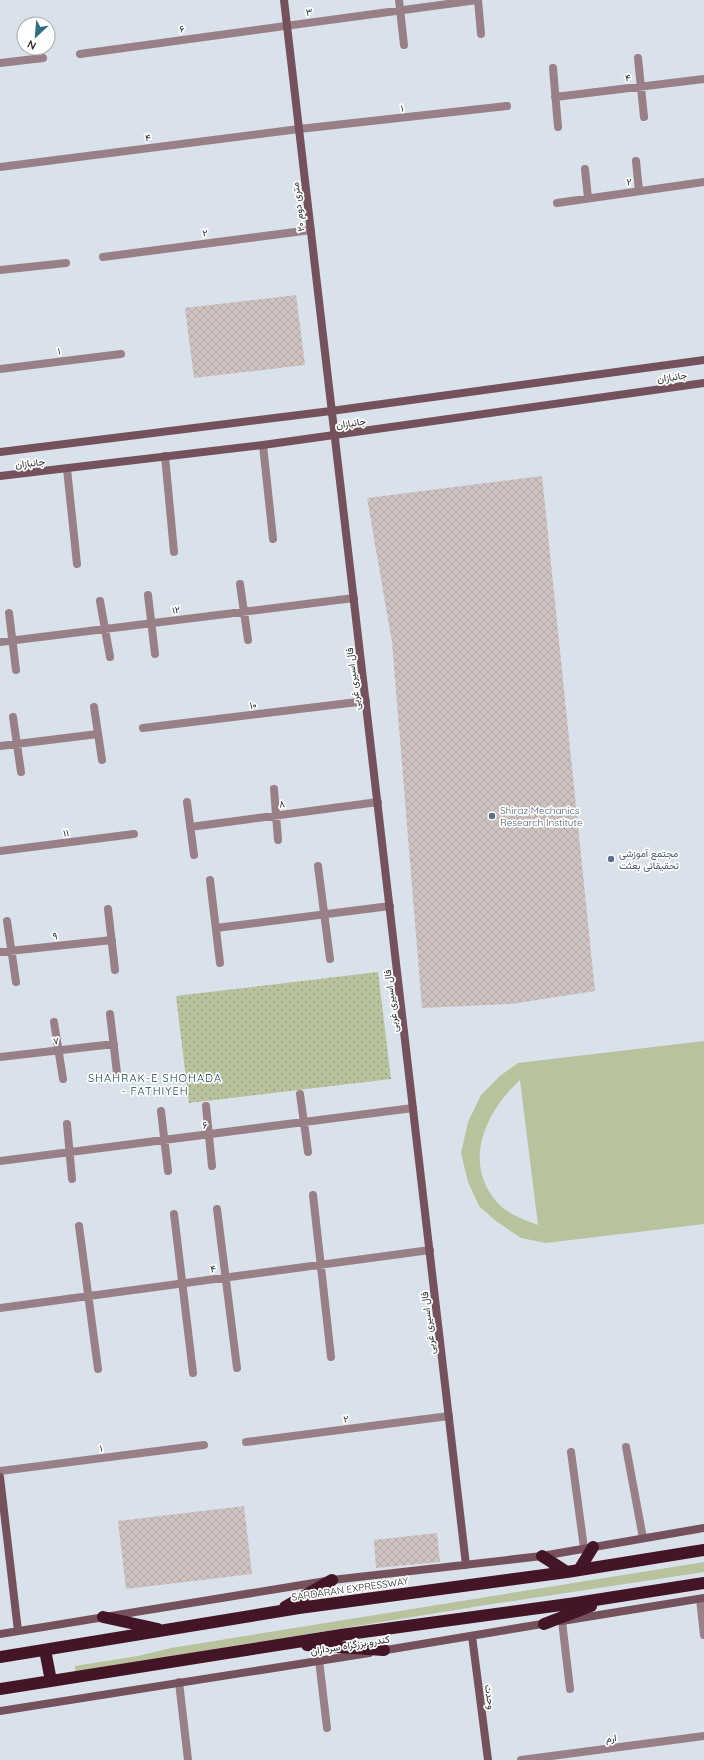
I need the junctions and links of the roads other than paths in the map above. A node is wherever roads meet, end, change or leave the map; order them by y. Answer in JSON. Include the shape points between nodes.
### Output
{"nodes":[{"id":1,"x":284,"y":0,"type":"edge"},
{"id":2,"x":399,"y":0,"type":"edge"},
{"id":3,"x":477,"y":0,"type":"edge"},
{"id":4,"x":400,"y":10,"type":"junction"},
{"id":5,"x":287,"y":25,"type":"junction"},
{"id":6,"x":481,"y":34,"type":"dead end"},
{"id":7,"x":404,"y":45,"type":"dead end"},
{"id":8,"x":80,"y":54,"type":"dead end"},
{"id":9,"x":43,"y":58,"type":"dead end"},
{"id":10,"x":638,"y":58,"type":"dead end"},
{"id":11,"x":0,"y":63,"type":"edge"},
{"id":12,"x":553,"y":68,"type":"dead end"},
{"id":13,"x":704,"y":79,"type":"edge"},
{"id":14,"x":641,"y":86,"type":"junction"},
{"id":15,"x":555,"y":97,"type":"junction"},
{"id":16,"x":507,"y":106,"type":"dead end"},
{"id":17,"x":644,"y":117,"type":"dead end"},
{"id":18,"x":558,"y":127,"type":"dead end"},
{"id":19,"x":299,"y":129,"type":"junction"},
{"id":20,"x":636,"y":161,"type":"dead end"},
{"id":21,"x":0,"y":167,"type":"edge"},
{"id":22,"x":585,"y":169,"type":"dead end"},
{"id":23,"x":704,"y":182,"type":"edge"},
{"id":24,"x":639,"y":191,"type":"junction"},
{"id":25,"x":588,"y":198,"type":"junction"},
{"id":26,"x":557,"y":203,"type":"dead end"},
{"id":27,"x":311,"y":230,"type":"junction"},
{"id":28,"x":103,"y":257,"type":"dead end"},
{"id":29,"x":66,"y":263,"type":"dead end"},
{"id":30,"x":0,"y":270,"type":"edge"},
{"id":31,"x":121,"y":354,"type":"dead end"},
{"id":32,"x":704,"y":360,"type":"edge"},
{"id":33,"x":0,"y":369,"type":"edge"},
{"id":34,"x":704,"y":383,"type":"edge"},
{"id":35,"x":331,"y":411,"type":"junction"},
{"id":36,"x":335,"y":435,"type":"junction"},
{"id":37,"x":263,"y":445,"type":"junction"},
{"id":38,"x":0,"y":452,"type":"edge"},
{"id":39,"x":165,"y":456,"type":"junction"},
{"id":40,"x":67,"y":469,"type":"junction"},
{"id":41,"x":0,"y":476,"type":"edge"},
{"id":42,"x":273,"y":539,"type":"dead end"},
{"id":43,"x":174,"y":552,"type":"dead end"},
{"id":44,"x":77,"y":564,"type":"dead end"},
{"id":45,"x":240,"y":584,"type":"dead end"},
{"id":46,"x":148,"y":595,"type":"dead end"},
{"id":47,"x":354,"y":598,"type":"junction"},
{"id":48,"x":100,"y":601,"type":"dead end"},
{"id":49,"x":244,"y":612,"type":"junction"},
{"id":50,"x":9,"y":613,"type":"dead end"},
{"id":51,"x":151,"y":624,"type":"junction"},
{"id":52,"x":105,"y":629,"type":"junction"},
{"id":53,"x":248,"y":640,"type":"dead end"},
{"id":54,"x":12,"y":641,"type":"junction"},
{"id":55,"x":0,"y":642,"type":"edge"},
{"id":56,"x":155,"y":654,"type":"dead end"},
{"id":57,"x":110,"y":657,"type":"dead end"},
{"id":58,"x":16,"y":670,"type":"dead end"},
{"id":59,"x":366,"y":701,"type":"junction"},
{"id":60,"x":94,"y":707,"type":"dead end"},
{"id":61,"x":13,"y":716,"type":"dead end"},
{"id":62,"x":143,"y":728,"type":"dead end"},
{"id":63,"x":98,"y":734,"type":"junction"},
{"id":64,"x":17,"y":744,"type":"junction"},
{"id":65,"x":0,"y":746,"type":"edge"},
{"id":66,"x":102,"y":760,"type":"dead end"},
{"id":67,"x":21,"y":772,"type":"dead end"},
{"id":68,"x":274,"y":790,"type":"dead end"},
{"id":69,"x":187,"y":802,"type":"dead end"},
{"id":70,"x":378,"y":802,"type":"junction"},
{"id":71,"x":276,"y":815,"type":"junction"},
{"id":72,"x":190,"y":827,"type":"junction"},
{"id":73,"x":134,"y":834,"type":"dead end"},
{"id":74,"x":278,"y":840,"type":"dead end"},
{"id":75,"x":0,"y":851,"type":"edge"},
{"id":76,"x":194,"y":855,"type":"dead end"},
{"id":77,"x":318,"y":866,"type":"dead end"},
{"id":78,"x":210,"y":880,"type":"dead end"},
{"id":79,"x":390,"y":906,"type":"junction"},
{"id":80,"x":108,"y":909,"type":"dead end"},
{"id":81,"x":324,"y":914,"type":"junction"},
{"id":82,"x":7,"y":921,"type":"dead end"},
{"id":83,"x":216,"y":928,"type":"junction"},
{"id":84,"x":112,"y":940,"type":"junction"},
{"id":85,"x":11,"y":951,"type":"junction"},
{"id":86,"x":0,"y":952,"type":"edge"},
{"id":87,"x":330,"y":959,"type":"dead end"},
{"id":88,"x":220,"y":963,"type":"dead end"},
{"id":89,"x":115,"y":970,"type":"dead end"},
{"id":90,"x":16,"y":982,"type":"dead end"},
{"id":91,"x":110,"y":1014,"type":"dead end"},
{"id":92,"x":54,"y":1022,"type":"dead end"},
{"id":93,"x":114,"y":1044,"type":"junction"},
{"id":94,"x":58,"y":1050,"type":"junction"},
{"id":95,"x":0,"y":1057,"type":"edge"},
{"id":96,"x":117,"y":1073,"type":"dead end"},
{"id":97,"x":63,"y":1079,"type":"dead end"},
{"id":98,"x":300,"y":1094,"type":"dead end"},
{"id":99,"x":206,"y":1106,"type":"dead end"},
{"id":100,"x":413,"y":1108,"type":"junction"},
{"id":101,"x":161,"y":1111,"type":"dead end"},
{"id":102,"x":304,"y":1122,"type":"junction"},
{"id":103,"x":67,"y":1124,"type":"dead end"},
{"id":104,"x":209,"y":1134,"type":"junction"},
{"id":105,"x":164,"y":1140,"type":"junction"},
{"id":106,"x":70,"y":1152,"type":"junction"},
{"id":107,"x":308,"y":1152,"type":"dead end"},
{"id":108,"x":0,"y":1161,"type":"edge"},
{"id":109,"x":212,"y":1166,"type":"dead end"},
{"id":110,"x":168,"y":1171,"type":"dead end"},
{"id":111,"x":72,"y":1179,"type":"dead end"},
{"id":112,"x":313,"y":1195,"type":"dead end"},
{"id":113,"x":217,"y":1209,"type":"dead end"},
{"id":114,"x":174,"y":1214,"type":"dead end"},
{"id":115,"x":79,"y":1226,"type":"dead end"},
{"id":116,"x":430,"y":1250,"type":"junction"},
{"id":117,"x":321,"y":1265,"type":"junction"},
{"id":118,"x":226,"y":1278,"type":"junction"},
{"id":119,"x":182,"y":1284,"type":"junction"},
{"id":120,"x":88,"y":1296,"type":"junction"},
{"id":121,"x":0,"y":1308,"type":"edge"},
{"id":122,"x":331,"y":1357,"type":"dead end"},
{"id":123,"x":237,"y":1368,"type":"dead end"},
{"id":124,"x":98,"y":1369,"type":"dead end"},
{"id":125,"x":193,"y":1372,"type":"dead end"},
{"id":126,"x":449,"y":1416,"type":"junction"},
{"id":127,"x":246,"y":1442,"type":"dead end"},
{"id":128,"x":204,"y":1445,"type":"dead end"},
{"id":129,"x":626,"y":1447,"type":"dead end"},
{"id":130,"x":571,"y":1452,"type":"dead end"},
{"id":131,"x":0,"y":1471,"type":"edge"},
{"id":132,"x":0,"y":1477,"type":"edge"},
{"id":133,"x":704,"y":1528,"type":"edge"},
{"id":134,"x":643,"y":1538,"type":"junction"},
{"id":135,"x":589,"y":1548,"type":"junction"},
{"id":136,"x":704,"y":1550,"type":"edge"},
{"id":137,"x":542,"y":1556,"type":"junction"},
{"id":138,"x":466,"y":1565,"type":"junction"},
{"id":139,"x":573,"y":1571,"type":"junction"},
{"id":140,"x":332,"y":1580,"type":"junction"},
{"id":141,"x":704,"y":1583,"type":"edge"},
{"id":142,"x":615,"y":1598,"type":"junction"},
{"id":143,"x":702,"y":1599,"type":"edge"},
{"id":144,"x":278,"y":1612,"type":"junction"},
{"id":145,"x":104,"y":1617,"type":"junction"},
{"id":146,"x":562,"y":1621,"type":"junction"},
{"id":147,"x":544,"y":1624,"type":"junction"},
{"id":148,"x":165,"y":1630,"type":"junction"},
{"id":149,"x":18,"y":1631,"type":"junction"},
{"id":150,"x":0,"y":1634,"type":"edge"},
{"id":151,"x":704,"y":1635,"type":"edge"},
{"id":152,"x":472,"y":1636,"type":"junction"},
{"id":153,"x":284,"y":1644,"type":"junction"},
{"id":154,"x":44,"y":1650,"type":"junction"},
{"id":155,"x":384,"y":1650,"type":"junction"},
{"id":156,"x":0,"y":1657,"type":"edge"},
{"id":157,"x":319,"y":1660,"type":"junction"},
{"id":158,"x":50,"y":1681,"type":"junction"},
{"id":159,"x":179,"y":1682,"type":"junction"},
{"id":160,"x":0,"y":1689,"type":"edge"},
{"id":161,"x":570,"y":1689,"type":"dead end"},
{"id":162,"x":0,"y":1712,"type":"edge"},
{"id":163,"x":327,"y":1728,"type":"dead end"},
{"id":164,"x":704,"y":1736,"type":"edge"},
{"id":165,"x":188,"y":1760,"type":"edge"},
{"id":166,"x":488,"y":1760,"type":"edge"},
{"id":167,"x":521,"y":1760,"type":"edge"}],
"edges":[{"from":1,"to":5,"type":"street","name":"۲۰ متری دوم"},
{"from":2,"to":4,"type":"street"},
{"from":3,"to":4,"type":"street","name":"۳"},
{"from":3,"to":6,"type":"street"},
{"from":4,"to":5,"type":"street","name":"۳"},
{"from":4,"to":7,"type":"street"},
{"from":5,"to":8,"type":"street","name":"۶"},
{"from":5,"to":19,"type":"street","name":"۲۰ متری دوم"},
{"from":9,"to":11,"type":"street"},
{"from":10,"to":14,"type":"street"},
{"from":12,"to":15,"type":"street"},
{"from":13,"to":14,"type":"street","name":"۴"},
{"from":14,"to":15,"type":"street","name":"۴"},
{"from":14,"to":17,"type":"street"},
{"from":15,"to":18,"type":"street"},
{"from":16,"to":19,"type":"street","name":"۱"},
{"from":19,"to":21,"type":"street","name":"۴"},
{"from":19,"to":27,"type":"street","name":"۲۰ متری دوم"},
{"from":20,"to":24,"type":"street"},
{"from":22,"to":25,"type":"street"},
{"from":23,"to":24,"type":"street","name":"۲"},
{"from":24,"to":25,"type":"street","name":"۲"},
{"from":25,"to":26,"type":"street","name":"۲"},
{"from":27,"to":28,"type":"street","name":"۲"},
{"from":27,"to":35,"type":"street","name":"۲۰ متری دوم"},
{"from":29,"to":30,"type":"street"},
{"from":31,"to":33,"type":"street","name":"۱"},
{"from":32,"to":35,"type":"street","name":"جانبازان"},
{"from":34,"to":36,"type":"street","name":"جانبازان"},
{"from":35,"to":36,"type":"street","name":"۲۰ متری دوم"},
{"from":35,"to":38,"type":"street","name":"جانبازان"},
{"from":36,"to":37,"type":"street","name":"جانبازان"},
{"from":36,"to":47,"type":"street","name":"فال اسیری غربی"},
{"from":37,"to":39,"type":"street","name":"جانبازان"},
{"from":37,"to":42,"type":"street"},
{"from":39,"to":40,"type":"street","name":"جانبازان"},
{"from":39,"to":43,"type":"street"},
{"from":40,"to":41,"type":"street","name":"جانبازان"},
{"from":40,"to":44,"type":"street"},
{"from":45,"to":49,"type":"street"},
{"from":46,"to":51,"type":"street"},
{"from":47,"to":49,"type":"street","name":"۱۲"},
{"from":47,"to":59,"type":"street","name":"فال اسیری غربی"},
{"from":48,"to":52,"type":"street"},
{"from":49,"to":51,"type":"street","name":"۱۲"},
{"from":49,"to":53,"type":"street"},
{"from":50,"to":54,"type":"street"},
{"from":51,"to":52,"type":"street","name":"۱۲"},
{"from":51,"to":56,"type":"street"},
{"from":52,"to":54,"type":"street","name":"۱۲"},
{"from":52,"to":57,"type":"street"},
{"from":54,"to":55,"type":"street","name":"۱۲"},
{"from":54,"to":58,"type":"street"},
{"from":59,"to":62,"type":"street","name":"۱۰"},
{"from":59,"to":70,"type":"street","name":"فال اسیری غربی"},
{"from":60,"to":63,"type":"street"},
{"from":61,"to":64,"type":"street"},
{"from":63,"to":64,"type":"street"},
{"from":63,"to":66,"type":"street"},
{"from":64,"to":65,"type":"street"},
{"from":64,"to":67,"type":"street"},
{"from":68,"to":71,"type":"street"},
{"from":69,"to":72,"type":"street"},
{"from":70,"to":71,"type":"street","name":"۸"},
{"from":70,"to":79,"type":"street","name":"فال اسیری غربی"},
{"from":71,"to":72,"type":"street","name":"۸"},
{"from":71,"to":74,"type":"street"},
{"from":72,"to":76,"type":"street"},
{"from":73,"to":75,"type":"street","name":"۱۱"},
{"from":77,"to":81,"type":"street"},
{"from":78,"to":83,"type":"street"},
{"from":79,"to":81,"type":"street"},
{"from":79,"to":100,"type":"street","name":"فال اسیری غربی"},
{"from":80,"to":84,"type":"street"},
{"from":81,"to":83,"type":"street"},
{"from":81,"to":87,"type":"street"},
{"from":82,"to":85,"type":"street"},
{"from":83,"to":88,"type":"street"},
{"from":84,"to":85,"type":"street","name":"۹"},
{"from":84,"to":89,"type":"street"},
{"from":85,"to":86,"type":"street","name":"۹"},
{"from":85,"to":90,"type":"street"},
{"from":91,"to":93,"type":"street"},
{"from":92,"to":94,"type":"street"},
{"from":93,"to":94,"type":"street","name":"۷"},
{"from":93,"to":96,"type":"street"},
{"from":94,"to":95,"type":"street","name":"۷"},
{"from":94,"to":97,"type":"street"},
{"from":98,"to":102,"type":"street"},
{"from":99,"to":104,"type":"street"},
{"from":100,"to":102,"type":"street","name":"۶"},
{"from":100,"to":116,"type":"street","name":"فال اسیری غربی"},
{"from":101,"to":105,"type":"street"},
{"from":102,"to":104,"type":"street","name":"۶"},
{"from":102,"to":107,"type":"street"},
{"from":103,"to":106,"type":"street"},
{"from":104,"to":105,"type":"street","name":"۶"},
{"from":104,"to":109,"type":"street"},
{"from":105,"to":106,"type":"street","name":"۶"},
{"from":105,"to":110,"type":"street"},
{"from":106,"to":108,"type":"street","name":"۶"},
{"from":106,"to":111,"type":"street"},
{"from":112,"to":117,"type":"street"},
{"from":113,"to":118,"type":"street"},
{"from":114,"to":119,"type":"street"},
{"from":115,"to":120,"type":"street"},
{"from":116,"to":117,"type":"street","name":"۴"},
{"from":116,"to":126,"type":"street","name":"فال اسیری غربی"},
{"from":117,"to":118,"type":"street","name":"۴"},
{"from":117,"to":122,"type":"street"},
{"from":118,"to":119,"type":"street","name":"۴"},
{"from":118,"to":123,"type":"street"},
{"from":119,"to":120,"type":"street","name":"۴"},
{"from":119,"to":125,"type":"street"},
{"from":120,"to":121,"type":"street","name":"۴"},
{"from":120,"to":124,"type":"street"},
{"from":126,"to":127,"type":"street","name":"۲"},
{"from":126,"to":138,"type":"street","name":"فال اسیری غربی"},
{"from":128,"to":131,"type":"street","name":"۱"},
{"from":129,"to":134,"type":"street"},
{"from":130,"to":135,"type":"street"},
{"from":132,"to":149,"type":"street"},
{"from":133,"to":134,"type":"street"},
{"from":134,"to":135,"type":"street"},
{"from":135,"to":137,"type":"street"},
{"from":135,"to":139,"type":"highway"},
{"from":136,"to":139,"type":"highway","name":"SARDARAN EXPRESSWAY"},
{"from":137,"to":138,"type":"street"},
{"from":137,"to":139,"type":"highway"},
{"from":138,"to":140,"type":"street"},
{"from":139,"to":144,"type":"highway","name":"SARDARAN EXPRESSWAY"},
{"from":140,"to":144,"type":"highway"},
{"from":140,"to":145,"type":"street"},
{"from":141,"to":142,"type":"highway"},
{"from":142,"to":147,"type":"highway"},
{"from":142,"to":153,"type":"highway"},
{"from":143,"to":146,"type":"street","name":"کندرو بزرگراه سرداران"},
{"from":143,"to":151,"type":"street"},
{"from":144,"to":148,"type":"highway","name":"SARDARAN EXPRESSWAY"},
{"from":145,"to":148,"type":"highway"},
{"from":145,"to":149,"type":"street"},
{"from":146,"to":147,"type":"street","name":"کندرو بزرگراه سرداران"},
{"from":146,"to":161,"type":"street"},
{"from":147,"to":152,"type":"street","name":"کندرو بزرگراه سرداران"},
{"from":148,"to":154,"type":"highway","name":"SARDARAN EXPRESSWAY"},
{"from":149,"to":150,"type":"street"},
{"from":152,"to":155,"type":"street","name":"کندرو بزرگراه سرداران"},
{"from":152,"to":166,"type":"street","name":"وحدت"},
{"from":153,"to":155,"type":"highway"},
{"from":153,"to":158,"type":"highway"},
{"from":154,"to":156,"type":"highway","name":"SARDARAN EXPRESSWAY"},
{"from":154,"to":158,"type":"highway"},
{"from":155,"to":157,"type":"street","name":"کندرو بزرگراه سرداران"},
{"from":157,"to":159,"type":"street","name":"کندرو بزرگراه سرداران"},
{"from":157,"to":163,"type":"street"},
{"from":158,"to":160,"type":"highway"},
{"from":159,"to":162,"type":"street","name":"کندرو بزرگراه سرداران"},
{"from":159,"to":165,"type":"street"},
{"from":164,"to":167,"type":"street","name":"ارم"}]}
